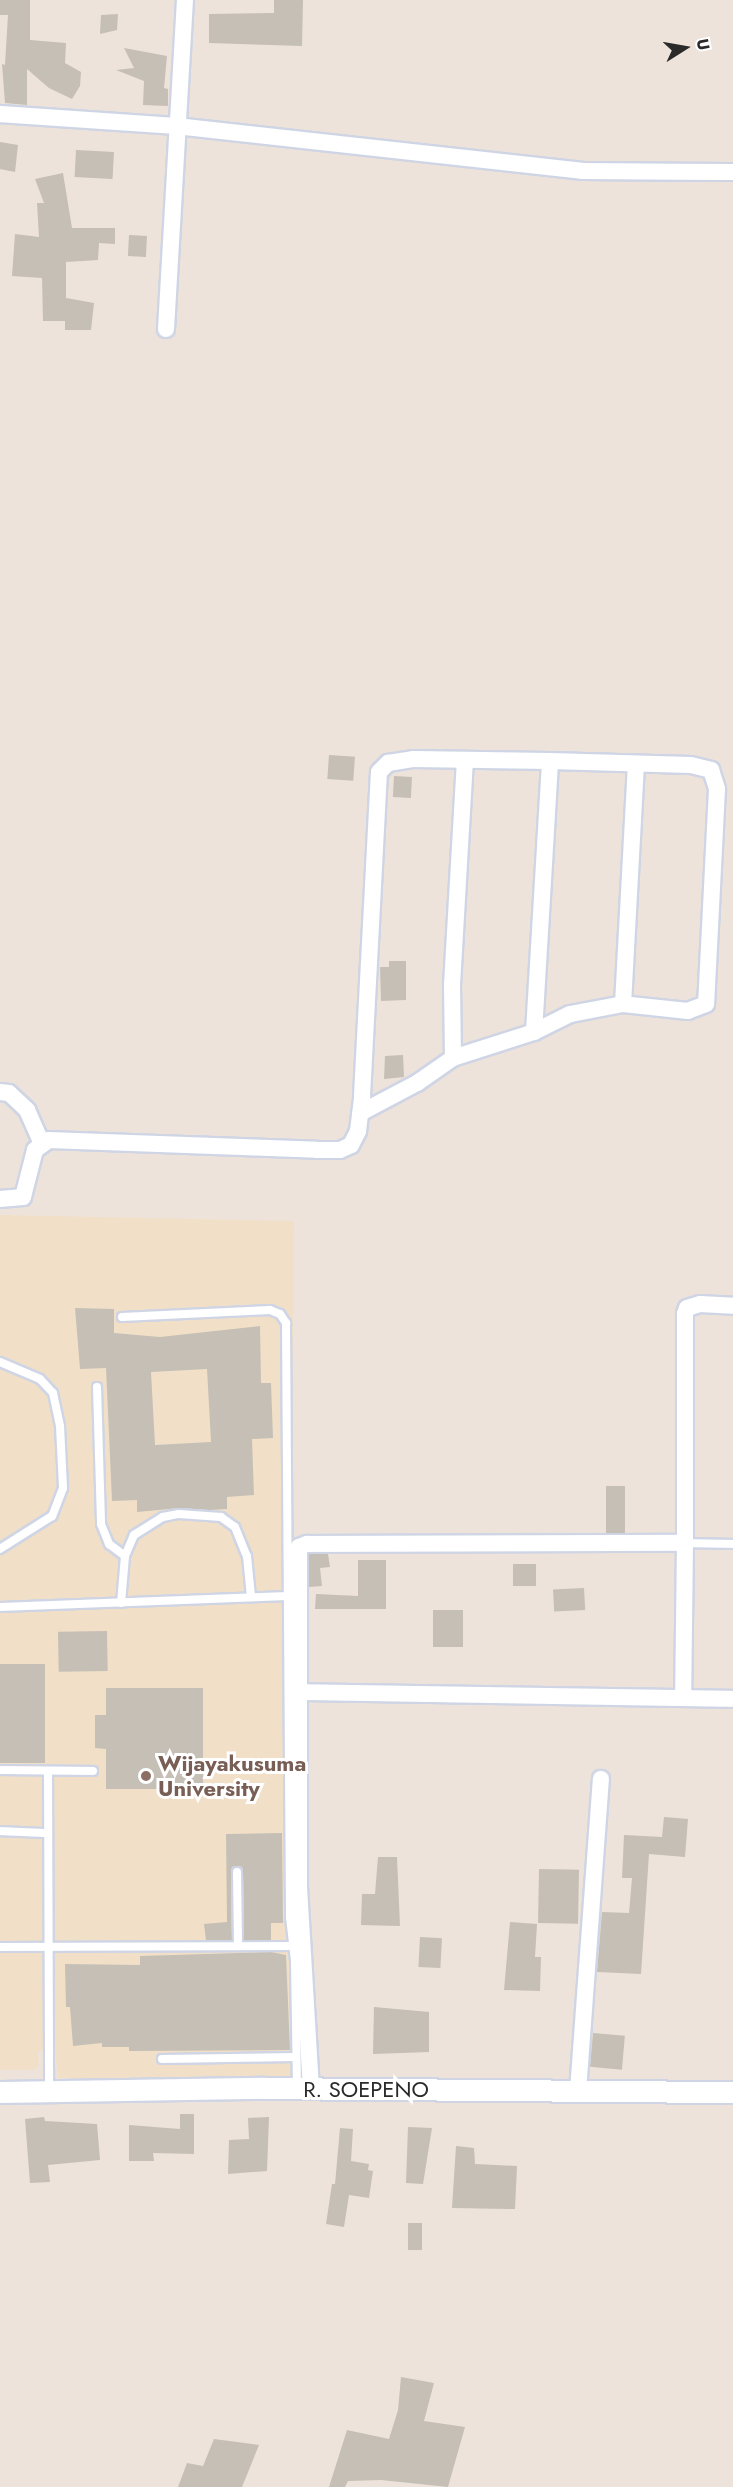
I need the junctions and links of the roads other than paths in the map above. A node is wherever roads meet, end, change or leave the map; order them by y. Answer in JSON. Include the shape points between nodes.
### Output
{"nodes":[{"id":1,"x":185,"y":0,"type":"edge"},
{"id":2,"x":0,"y":114,"type":"edge"},
{"id":3,"x":176,"y":126,"type":"junction"},
{"id":4,"x":733,"y":172,"type":"edge"},
{"id":5,"x":166,"y":329,"type":"dead end"},
{"id":6,"x":465,"y":761,"type":"junction"},
{"id":7,"x":550,"y":761,"type":"junction"},
{"id":8,"x":636,"y":764,"type":"junction"},
{"id":9,"x":623,"y":1004,"type":"junction"},
{"id":10,"x":534,"y":1032,"type":"junction"},
{"id":11,"x":453,"y":1058,"type":"junction"},
{"id":12,"x":0,"y":1092,"type":"edge"},
{"id":13,"x":360,"y":1113,"type":"junction"},
{"id":14,"x":42,"y":1143,"type":"junction"},
{"id":15,"x":0,"y":1199,"type":"edge"},
{"id":16,"x":733,"y":1305,"type":"edge"},
{"id":17,"x":122,"y":1317,"type":"dead end"},
{"id":18,"x":0,"y":1362,"type":"edge"},
{"id":19,"x":97,"y":1387,"type":"dead end"},
{"id":20,"x":685,"y":1543,"type":"junction"},
{"id":21,"x":733,"y":1544,"type":"edge"},
{"id":22,"x":0,"y":1549,"type":"edge"},
{"id":23,"x":125,"y":1556,"type":"junction"},
{"id":24,"x":288,"y":1596,"type":"junction"},
{"id":25,"x":251,"y":1597,"type":"junction"},
{"id":26,"x":121,"y":1603,"type":"junction"},
{"id":27,"x":0,"y":1607,"type":"edge"},
{"id":28,"x":296,"y":1692,"type":"junction"},
{"id":29,"x":683,"y":1698,"type":"junction"},
{"id":30,"x":733,"y":1699,"type":"edge"},
{"id":31,"x":0,"y":1770,"type":"edge"},
{"id":32,"x":48,"y":1771,"type":"junction"},
{"id":33,"x":93,"y":1771,"type":"dead end"},
{"id":34,"x":601,"y":1779,"type":"dead end"},
{"id":35,"x":0,"y":1831,"type":"edge"},
{"id":36,"x":46,"y":1833,"type":"junction"},
{"id":37,"x":237,"y":1872,"type":"dead end"},
{"id":38,"x":46,"y":1946,"type":"junction"},
{"id":39,"x":238,"y":1946,"type":"junction"},
{"id":40,"x":293,"y":1946,"type":"junction"},
{"id":41,"x":0,"y":1947,"type":"edge"},
{"id":42,"x":296,"y":2057,"type":"junction"},
{"id":43,"x":162,"y":2059,"type":"dead end"},
{"id":44,"x":304,"y":2089,"type":"junction"},
{"id":45,"x":49,"y":2091,"type":"junction"},
{"id":46,"x":578,"y":2091,"type":"junction"},
{"id":47,"x":0,"y":2092,"type":"edge"},
{"id":48,"x":733,"y":2092,"type":"edge"}],
"edges":[{"from":1,"to":3,"type":"street"},
{"from":2,"to":3,"type":"street"},
{"from":3,"to":4,"type":"street","via":[[582,171]]},
{"from":3,"to":5,"type":"street"},
{"from":6,"to":7,"type":"street"},
{"from":6,"to":11,"type":"street","via":[[452,985]]},
{"from":6,"to":13,"type":"street","via":[[400,760],[388,763],[379,772]]},
{"from":7,"to":8,"type":"street"},
{"from":7,"to":10,"type":"street"},
{"from":8,"to":9,"type":"street"},
{"from":8,"to":9,"type":"street","via":[[691,765],[711,770],[716,778],[708,991],[706,1004],[688,1011]]},
{"from":9,"to":10,"type":"street","via":[[570,1014]]},
{"from":10,"to":11,"type":"street"},
{"from":11,"to":13,"type":"street"},
{"from":12,"to":14,"type":"street","via":[[9,1093],[27,1110]]},
{"from":13,"to":14,"type":"street","via":[[351,1145],[340,1150],[77,1140]]},
{"from":14,"to":15,"type":"street","via":[[35,1150],[23,1197]]},
{"from":16,"to":20,"type":"street","via":[[700,1304],[687,1308],[685,1314]]},
{"from":17,"to":24,"type":"lane","via":[[270,1310],[280,1314],[286,1323]]},
{"from":18,"to":22,"type":"lane","via":[[40,1379],[53,1393],[60,1425],[63,1488],[52,1516]]},
{"from":19,"to":23,"type":"lane","via":[[101,1524],[109,1544]]},
{"from":20,"to":21,"type":"lane"},
{"from":20,"to":28,"type":"street","via":[[302,1545],[297,1552]]},
{"from":20,"to":29,"type":"street"},
{"from":23,"to":25,"type":"lane","via":[[134,1535],[163,1517],[221,1517],[243,1540]]},
{"from":23,"to":26,"type":"lane"},
{"from":24,"to":25,"type":"lane"},
{"from":24,"to":40,"type":"lane"},
{"from":25,"to":26,"type":"lane"},
{"from":26,"to":27,"type":"lane"},
{"from":28,"to":29,"type":"street"},
{"from":28,"to":44,"type":"street"},
{"from":29,"to":30,"type":"street"},
{"from":31,"to":32,"type":"lane"},
{"from":32,"to":33,"type":"lane"},
{"from":32,"to":36,"type":"lane"},
{"from":34,"to":46,"type":"street"},
{"from":35,"to":36,"type":"lane"},
{"from":36,"to":38,"type":"lane"},
{"from":37,"to":39,"type":"lane"},
{"from":38,"to":39,"type":"lane"},
{"from":38,"to":41,"type":"lane"},
{"from":38,"to":45,"type":"lane"},
{"from":39,"to":40,"type":"lane"},
{"from":40,"to":42,"type":"lane"},
{"from":42,"to":43,"type":"lane"},
{"from":42,"to":44,"type":"lane"},
{"from":44,"to":45,"type":"street","name":"R. SOEPENO"},
{"from":44,"to":46,"type":"street","name":"R. SOEPENO"},
{"from":45,"to":47,"type":"street","name":"R. SOEPENO"},
{"from":46,"to":48,"type":"street","name":"R. SOEPENO"}]}
